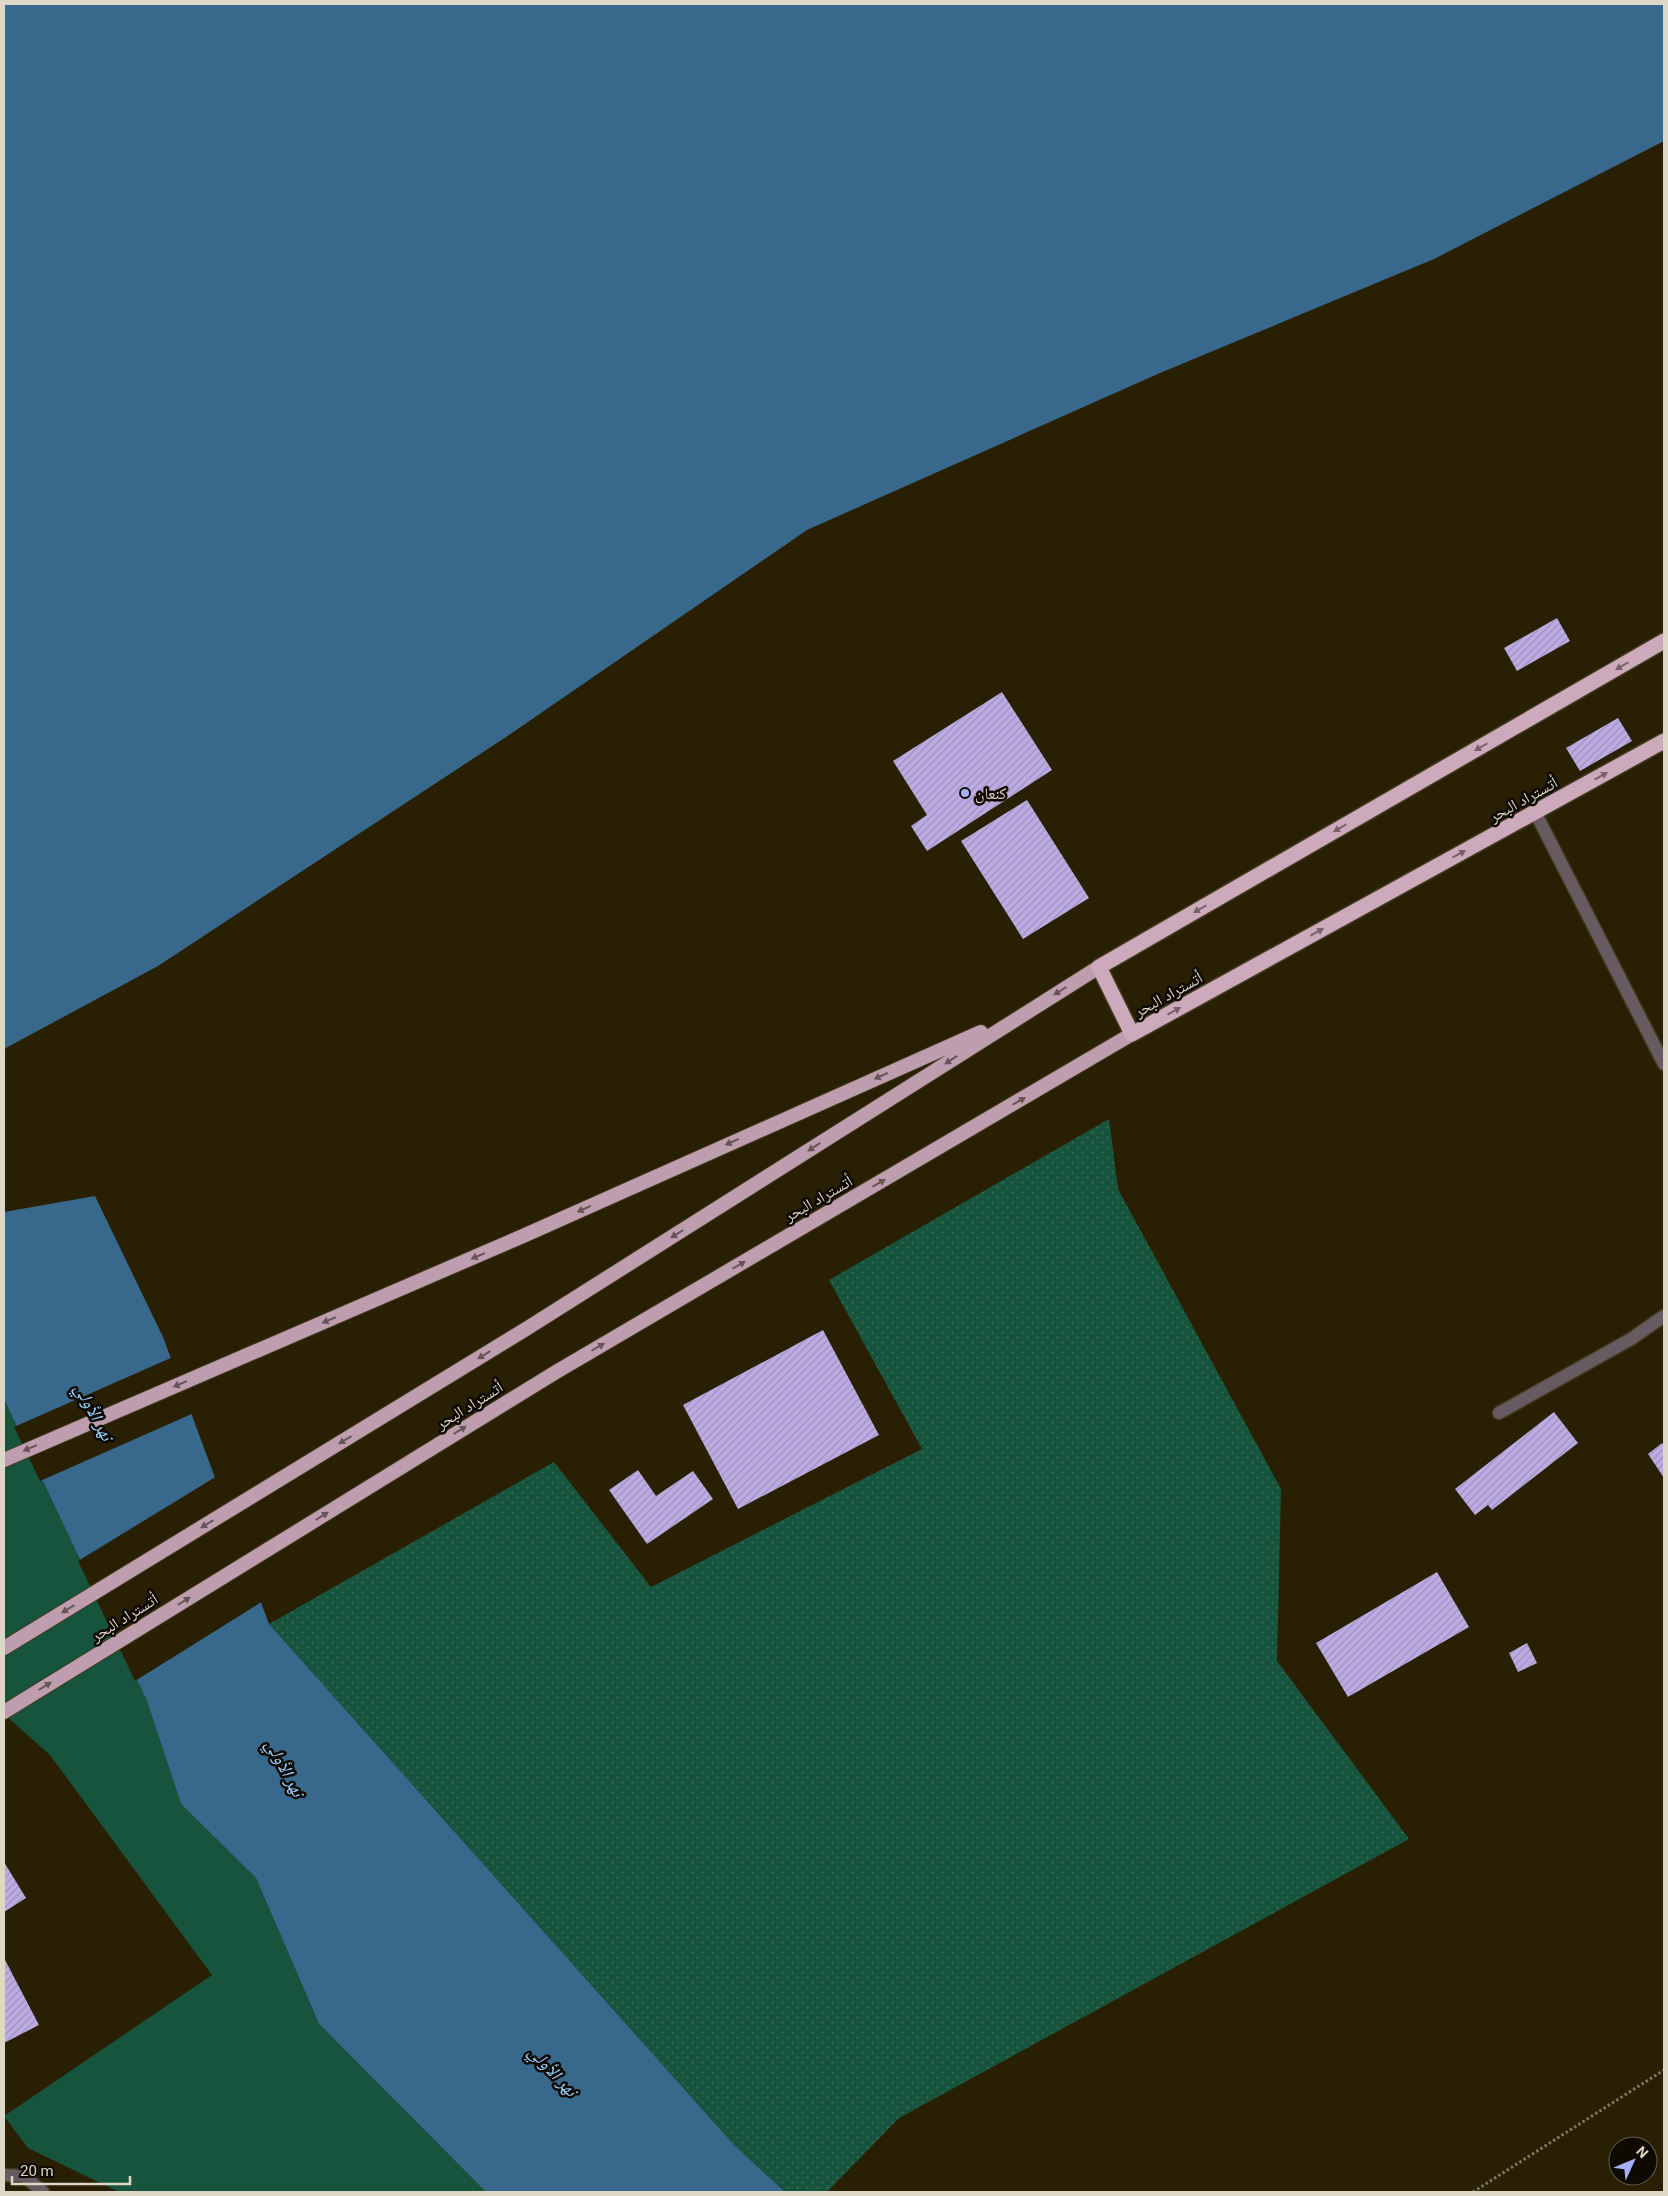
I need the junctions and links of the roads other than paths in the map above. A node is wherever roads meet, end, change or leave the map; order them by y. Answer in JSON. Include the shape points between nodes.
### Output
{"nodes":[{"id":1,"x":1664,"y":641,"type":"edge"},
{"id":2,"x":1664,"y":741,"type":"edge"},
{"id":3,"x":1535,"y":812,"type":"junction"},
{"id":4,"x":1099,"y":967,"type":"junction"},
{"id":5,"x":1022,"y":1015,"type":"junction"},
{"id":6,"x":1132,"y":1034,"type":"junction"},
{"id":7,"x":1664,"y":1064,"type":"edge"},
{"id":8,"x":1664,"y":1316,"type":"edge"},
{"id":9,"x":1499,"y":1413,"type":"dead end"},
{"id":10,"x":4,"y":1460,"type":"edge"},
{"id":11,"x":4,"y":1648,"type":"edge"},
{"id":12,"x":4,"y":1712,"type":"edge"},
{"id":13,"x":4,"y":2175,"type":"edge"},
{"id":14,"x":43,"y":2192,"type":"edge"}],
"edges":[{"from":1,"to":4,"type":"highway","one_way":true},
{"from":3,"to":2,"type":"highway","name":"أتستراد البحر","one_way":true},
{"from":6,"to":3,"type":"highway","name":"أتستراد البحر","one_way":true},
{"from":3,"to":7,"type":"street"},
{"from":4,"to":5,"type":"highway","one_way":true},
{"from":4,"to":6,"type":"highway"},
{"from":5,"to":10,"type":"highway","one_way":true,"via":[[523,1236]]},
{"from":5,"to":11,"type":"highway","one_way":true,"via":[[526,1330]]},
{"from":12,"to":6,"type":"highway","name":"أتستراد البحر","one_way":true,"via":[[556,1372]]},
{"from":8,"to":9,"type":"street","via":[[1631,1339]]},
{"from":13,"to":14,"type":"street","via":[[24,2176]]}]}
